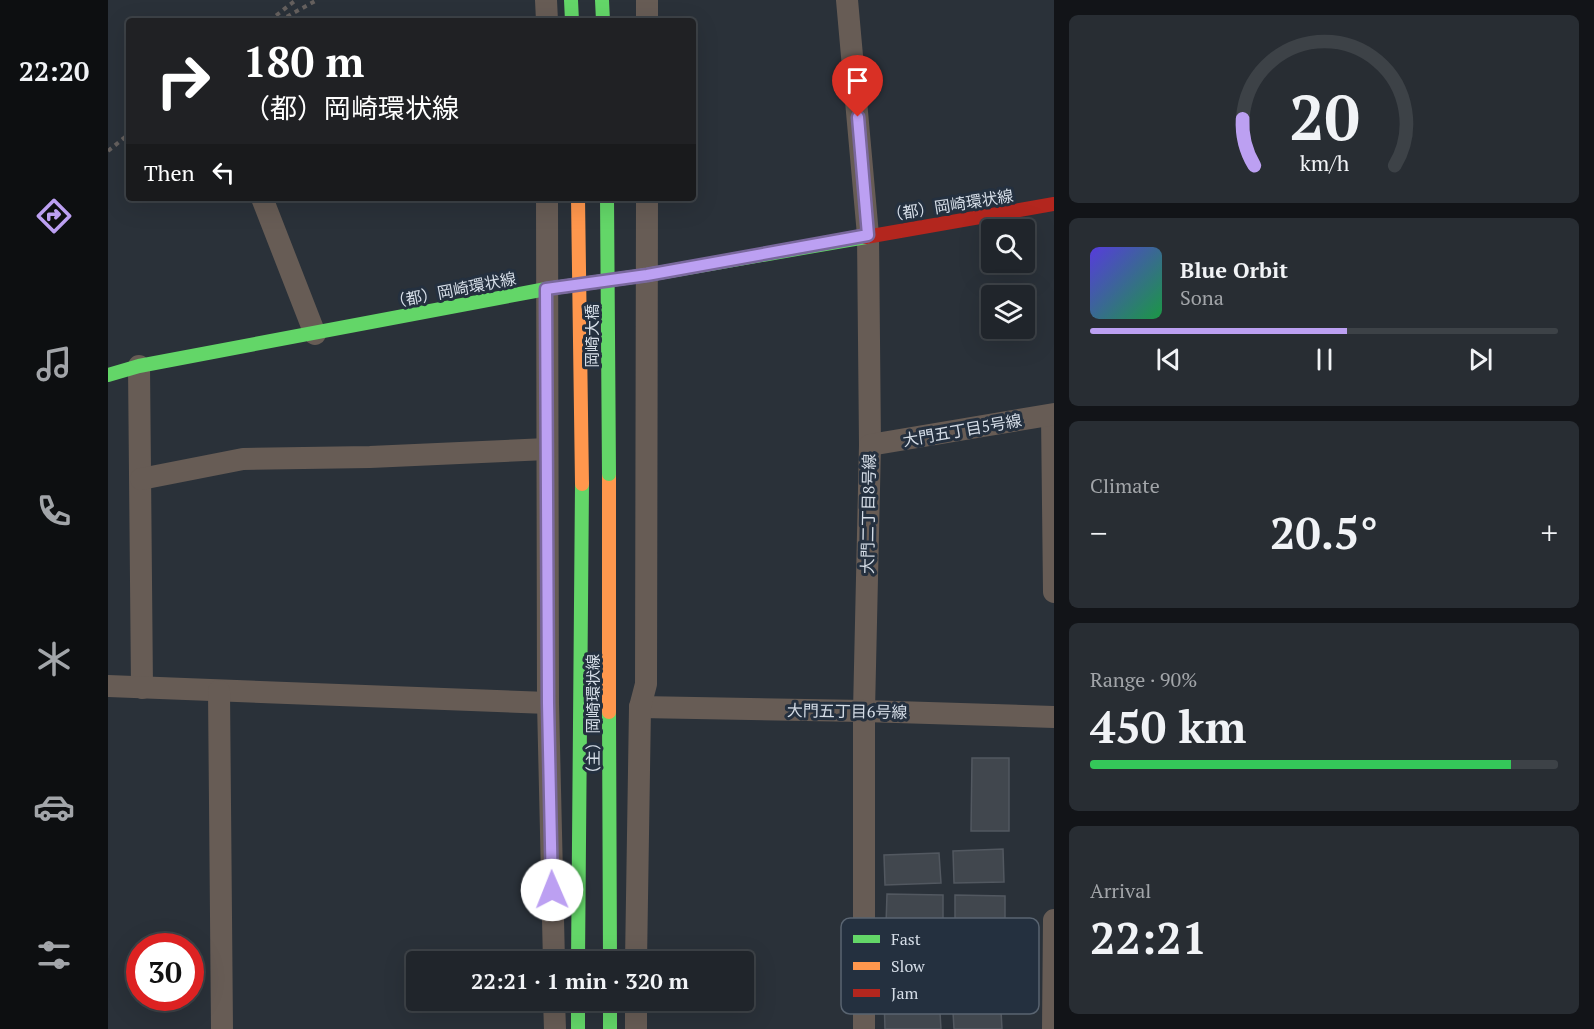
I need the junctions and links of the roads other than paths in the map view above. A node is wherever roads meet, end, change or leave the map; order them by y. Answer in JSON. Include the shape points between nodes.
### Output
{"nodes":[{"id":1,"x":546,"y":0,"type":"edge"},
{"id":2,"x":571,"y":0,"type":"edge"},
{"id":3,"x":602,"y":0,"type":"edge"},
{"id":4,"x":647,"y":0,"type":"edge"},
{"id":5,"x":847,"y":0,"type":"edge"},
{"id":6,"x":548,"y":18,"type":"edge"},
{"id":7,"x":572,"y":18,"type":"edge"},
{"id":8,"x":603,"y":18,"type":"edge"},
{"id":9,"x":647,"y":18,"type":"edge"},
{"id":10,"x":263,"y":201,"type":"edge"},
{"id":11,"x":547,"y":201,"type":"edge"},
{"id":12,"x":578,"y":201,"type":"edge"},
{"id":13,"x":607,"y":201,"type":"edge"},
{"id":14,"x":647,"y":201,"type":"edge"},
{"id":15,"x":1054,"y":204,"type":"edge"},
{"id":16,"x":868,"y":235,"type":"junction"},
{"id":17,"x":647,"y":275,"type":"junction"},
{"id":18,"x":546,"y":289,"type":"junction"},
{"id":19,"x":315,"y":333,"type":"junction"},
{"id":20,"x":139,"y":366,"type":"junction"},
{"id":21,"x":108,"y":375,"type":"edge"},
{"id":22,"x":1053,"y":415,"type":"edge"},
{"id":23,"x":870,"y":446,"type":"junction"},
{"id":24,"x":547,"y":449,"type":"junction"},
{"id":25,"x":609,"y":474,"type":"joint"},
{"id":26,"x":141,"y":479,"type":"junction"},
{"id":27,"x":582,"y":484,"type":"joint"},
{"id":28,"x":1054,"y":592,"type":"edge"},
{"id":29,"x":108,"y":687,"type":"edge"},
{"id":30,"x":142,"y":688,"type":"junction"},
{"id":31,"x":219,"y":691,"type":"junction"},
{"id":32,"x":548,"y":703,"type":"junction"},
{"id":33,"x":640,"y":707,"type":"junction"},
{"id":34,"x":864,"y":711,"type":"junction"},
{"id":35,"x":1054,"y":717,"type":"edge"},
{"id":36,"x":864,"y":918,"type":"edge"},
{"id":37,"x":1054,"y":920,"type":"edge"},
{"id":38,"x":554,"y":951,"type":"edge"},
{"id":39,"x":578,"y":951,"type":"edge"},
{"id":40,"x":610,"y":951,"type":"edge"},
{"id":41,"x":636,"y":951,"type":"edge"},
{"id":42,"x":554,"y":1011,"type":"edge"},
{"id":43,"x":578,"y":1011,"type":"edge"},
{"id":44,"x":610,"y":1011,"type":"edge"},
{"id":45,"x":636,"y":1011,"type":"edge"},
{"id":46,"x":222,"y":1029,"type":"edge"},
{"id":47,"x":555,"y":1029,"type":"edge"},
{"id":48,"x":578,"y":1029,"type":"edge"},
{"id":49,"x":610,"y":1029,"type":"edge"},
{"id":50,"x":636,"y":1029,"type":"edge"},
{"id":51,"x":1053,"y":1029,"type":"edge"}],
"edges":[{"from":1,"to":6,"type":"street"},
{"from":2,"to":7,"type":"main road"},
{"from":3,"to":8,"type":"main road"},
{"from":4,"to":9,"type":"street"},
{"from":5,"to":16,"type":"street","name":"大門二丁目8号線"},
{"from":10,"to":19,"type":"street"},
{"from":11,"to":18,"type":"street"},
{"from":12,"to":27,"type":"main road","name":"岡崎大橋","bridge":true},
{"from":13,"to":25,"type":"main road","name":"岡崎大橋","bridge":true},
{"from":14,"to":17,"type":"street"},
{"from":15,"to":16,"type":"main road","name":"（都）岡崎環状線"},
{"from":16,"to":17,"type":"main road","name":"（都）岡崎環状線"},
{"from":16,"to":23,"type":"street","name":"大門二丁目8号線"},
{"from":17,"to":18,"type":"main road","name":"（都）岡崎環状線"},
{"from":17,"to":33,"type":"street","via":[[646,684]]},
{"from":18,"to":19,"type":"main road","name":"（都）岡崎環状線"},
{"from":18,"to":24,"type":"street"},
{"from":19,"to":20,"type":"main road","name":"（都）岡崎環状線"},
{"from":20,"to":21,"type":"main road","name":"（都）岡崎環状線"},
{"from":20,"to":26,"type":"street"},
{"from":22,"to":23,"type":"street","name":"大門五丁目5号線"},
{"from":22,"to":28,"type":"street"},
{"from":23,"to":34,"type":"street","name":"大門二丁目8号線"},
{"from":24,"to":26,"type":"street","via":[[370,458],[243,459]]},
{"from":24,"to":32,"type":"street"},
{"from":25,"to":40,"type":"main road","name":"（主）岡崎環状線"},
{"from":26,"to":30,"type":"street"},
{"from":27,"to":39,"type":"main road","name":"（主）岡崎環状線"},
{"from":29,"to":30,"type":"street"},
{"from":30,"to":31,"type":"street"},
{"from":31,"to":32,"type":"street"},
{"from":31,"to":46,"type":"street"},
{"from":32,"to":38,"type":"street"},
{"from":33,"to":34,"type":"street","name":"大門五丁目6号線"},
{"from":33,"to":41,"type":"street"},
{"from":34,"to":35,"type":"street","name":"大門五丁目6号線"},
{"from":34,"to":36,"type":"street","name":"大門二丁目8号線"},
{"from":37,"to":51,"type":"street"},
{"from":42,"to":47,"type":"street"},
{"from":43,"to":48,"type":"main road"},
{"from":44,"to":49,"type":"main road"},
{"from":45,"to":50,"type":"street"}]}
